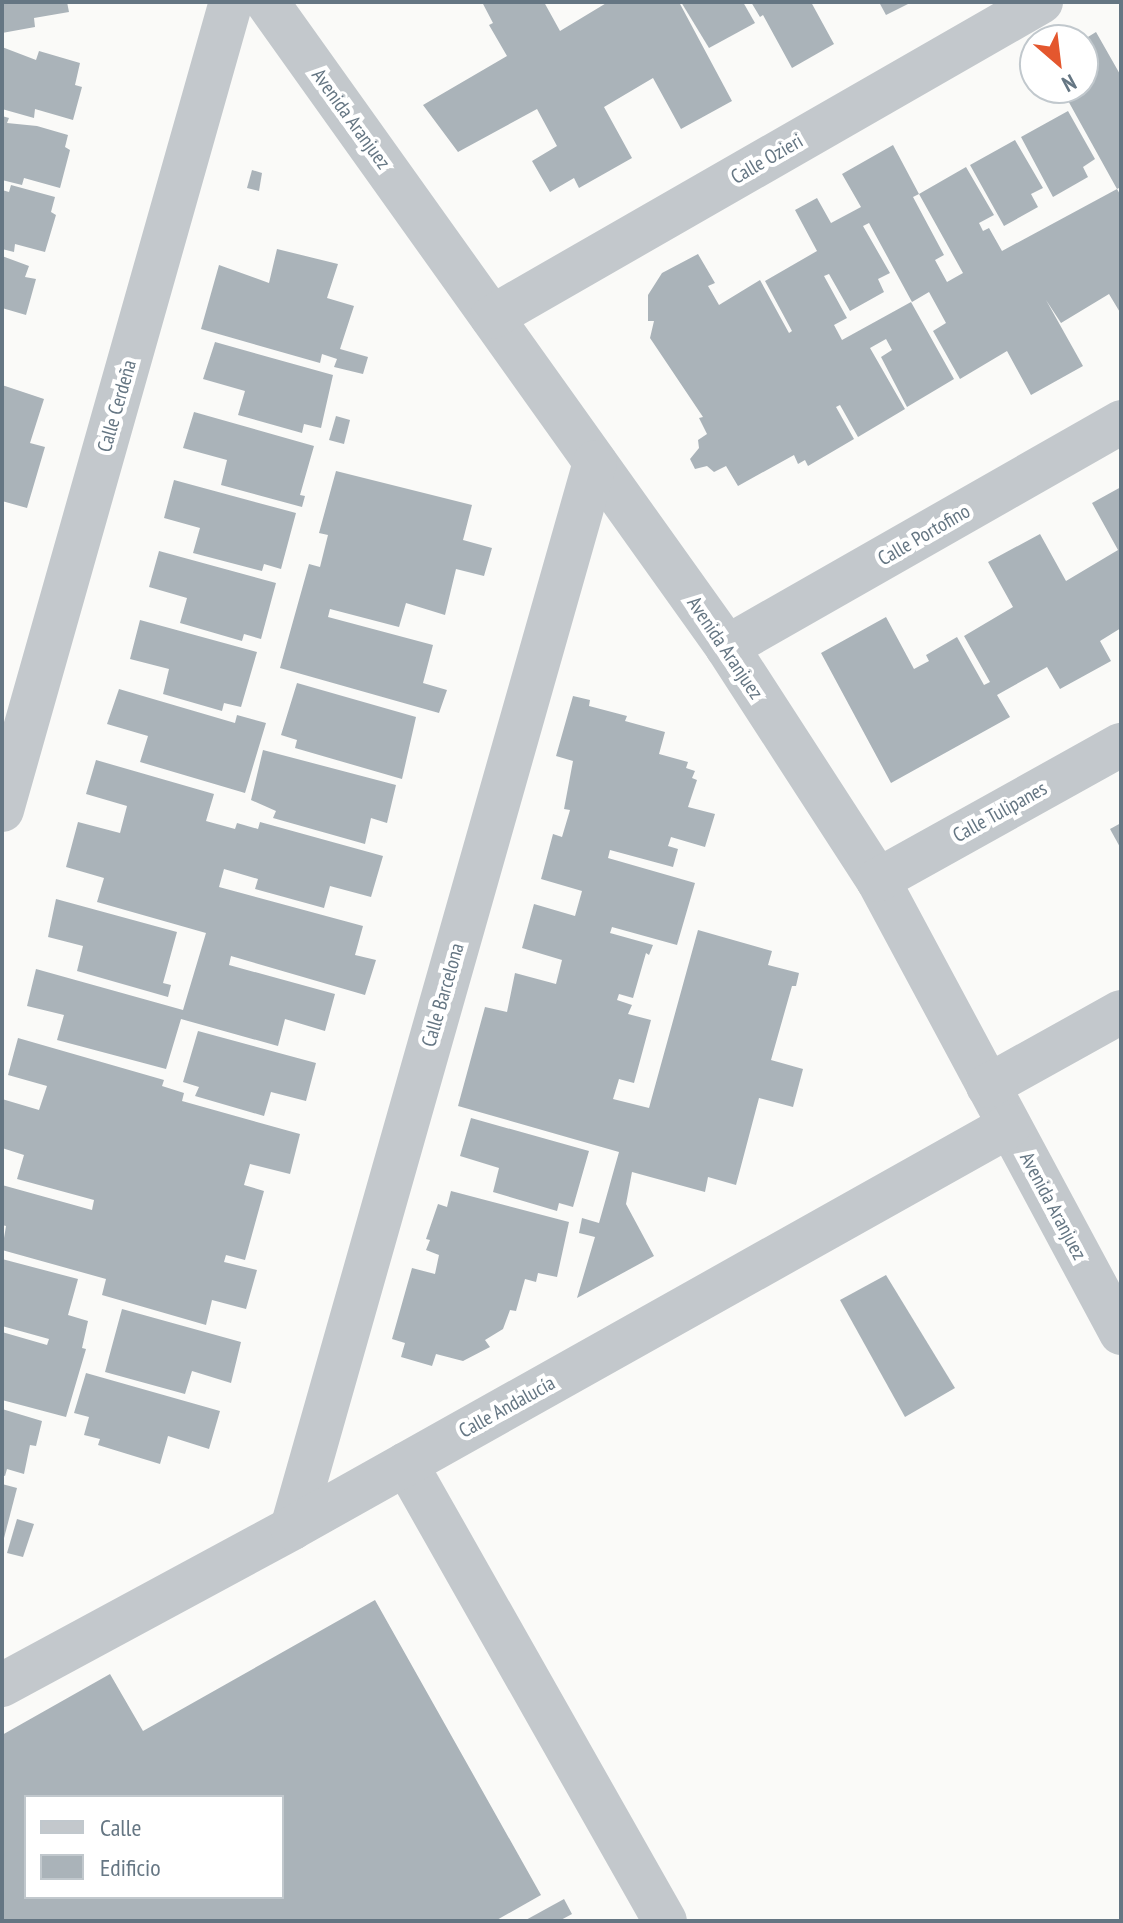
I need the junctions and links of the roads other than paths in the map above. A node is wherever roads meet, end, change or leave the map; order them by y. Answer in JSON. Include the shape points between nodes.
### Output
{"nodes":[{"id":1,"x":231,"y":2,"type":"edge"},
{"id":2,"x":267,"y":2,"type":"edge"},
{"id":3,"x":1041,"y":2,"type":"edge"},
{"id":4,"x":492,"y":317,"type":"junction"},
{"id":5,"x":1121,"y":422,"type":"edge"},
{"id":6,"x":595,"y":462,"type":"junction"},
{"id":7,"x":727,"y":647,"type":"junction"},
{"id":8,"x":1121,"y":745,"type":"edge"},
{"id":9,"x":2,"y":810,"type":"edge"},
{"id":10,"x":878,"y":880,"type":"junction"},
{"id":11,"x":1121,"y":1012,"type":"edge"},
{"id":12,"x":988,"y":1086,"type":"junction"},
{"id":13,"x":1009,"y":1126,"type":"junction"},
{"id":14,"x":1121,"y":1333,"type":"edge"},
{"id":15,"x":406,"y":1464,"type":"junction"},
{"id":16,"x":292,"y":1528,"type":"junction"},
{"id":17,"x":2,"y":1685,"type":"edge"},
{"id":18,"x":665,"y":1921,"type":"edge"}],
"edges":[{"from":1,"to":9,"type":"street","name":"Calle Cerdeña"},
{"from":2,"to":4,"type":"street","name":"Avenida Aranjuez"},
{"from":3,"to":4,"type":"street","name":"Calle Ozieri"},
{"from":4,"to":6,"type":"street","name":"Avenida Aranjuez"},
{"from":5,"to":7,"type":"street","name":"Calle Portofino"},
{"from":6,"to":7,"type":"street","name":"Avenida Aranjuez"},
{"from":6,"to":16,"type":"street","name":"Calle Barcelona"},
{"from":7,"to":10,"type":"street","name":"Avenida Aranjuez"},
{"from":8,"to":10,"type":"street","name":"Calle Tulipanes"},
{"from":10,"to":12,"type":"street","name":"Avenida Aranjuez"},
{"from":11,"to":12,"type":"street"},
{"from":12,"to":13,"type":"street","name":"Avenida Aranjuez"},
{"from":13,"to":14,"type":"street","name":"Avenida Aranjuez"},
{"from":13,"to":15,"type":"street","name":"Calle Andalucía"},
{"from":15,"to":16,"type":"street","name":"Calle Andalucía"},
{"from":15,"to":18,"type":"street"},
{"from":16,"to":17,"type":"street","name":"Calle Andalucía"}]}
